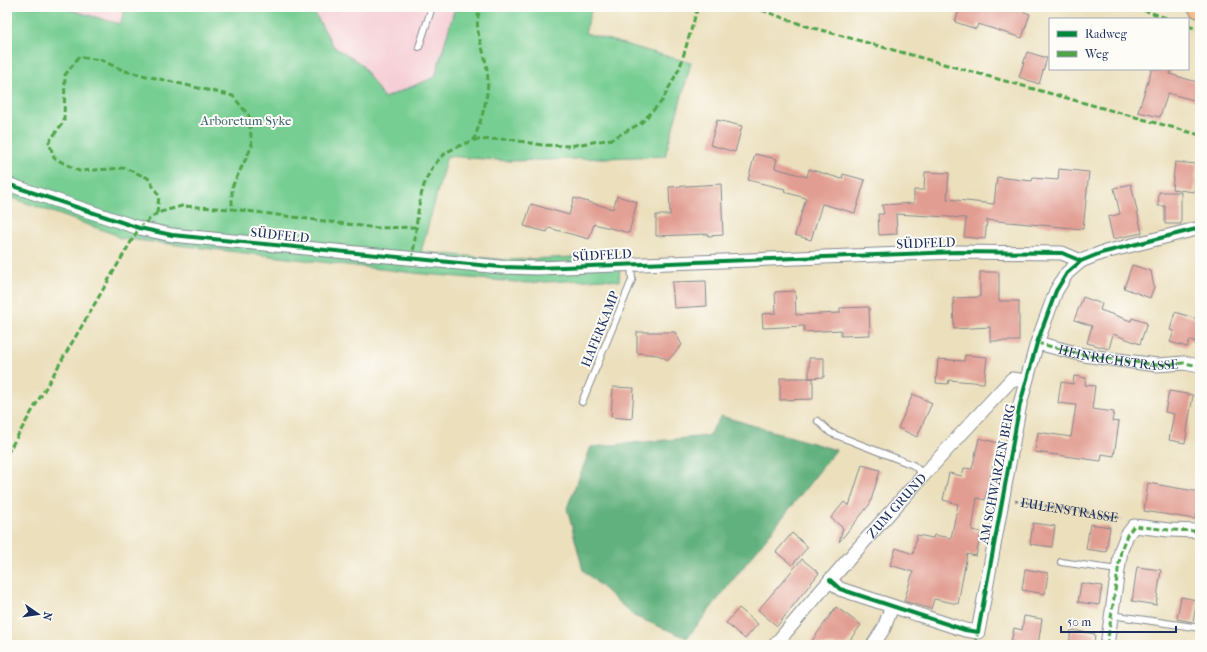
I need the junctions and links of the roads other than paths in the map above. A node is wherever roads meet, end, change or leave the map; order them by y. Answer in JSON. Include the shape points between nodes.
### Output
{"nodes":[{"id":1,"x":432,"y":7,"type":"edge"},
{"id":2,"x":420,"y":46,"type":"dead end"},
{"id":3,"x":7,"y":184,"type":"edge"},
{"id":4,"x":1200,"y":228,"type":"edge"},
{"id":5,"x":1081,"y":261,"type":"junction"},
{"id":6,"x":631,"y":263,"type":"junction"},
{"id":7,"x":1037,"y":343,"type":"junction"},
{"id":8,"x":1200,"y":366,"type":"edge"},
{"id":9,"x":1026,"y":381,"type":"junction"},
{"id":10,"x":582,"y":402,"type":"dead end"},
{"id":11,"x":818,"y":421,"type":"dead end"},
{"id":12,"x":923,"y":474,"type":"junction"},
{"id":13,"x":1200,"y":531,"type":"edge"},
{"id":14,"x":1061,"y":562,"type":"dead end"},
{"id":15,"x":1118,"y":570,"type":"junction"},
{"id":16,"x":830,"y":580,"type":"junction"},
{"id":17,"x":892,"y":606,"type":"junction"},
{"id":18,"x":1111,"y":615,"type":"junction"},
{"id":19,"x":1200,"y":628,"type":"edge"},
{"id":20,"x":775,"y":645,"type":"edge"},
{"id":21,"x":873,"y":645,"type":"edge"},
{"id":22,"x":1107,"y":645,"type":"edge"}],
"edges":[{"from":1,"to":2,"type":"lane"},
{"from":3,"to":6,"type":"street","name":"SÜDFELD","via":[[139,228],[172,235],[500,267],[537,268]]},
{"from":4,"to":5,"type":"street","via":[[1101,253]]},
{"from":5,"to":6,"type":"street","name":"SÜDFELD","via":[[1062,253],[956,252]]},
{"from":5,"to":7,"type":"street","name":"AM SCHWARZEN BERG","via":[[1067,273],[1056,291]]},
{"from":6,"to":10,"type":"lane","name":"HAFERKAMP","via":[[632,280]]},
{"from":7,"to":8,"type":"street","name":"HEINRICHSTRASSE","via":[[1084,355],[1118,360],[1157,365],[1184,363]]},
{"from":7,"to":9,"type":"street","name":"AM SCHWARZEN BERG"},
{"from":9,"to":12,"type":"street","name":"ZUM GRUND","via":[[1012,379]]},
{"from":9,"to":17,"type":"street","name":"AM SCHWARZEN BERG","via":[[978,632]]},
{"from":11,"to":12,"type":"lane","via":[[830,433],[913,465]]},
{"from":12,"to":16,"type":"street","name":"ZUM GRUND"},
{"from":13,"to":15,"type":"street","name":"EULENSTRASSE","via":[[1134,526],[1121,550]]},
{"from":14,"to":15,"type":"lane"},
{"from":15,"to":18,"type":"street","name":"EULENSTRASSE"},
{"from":16,"to":17,"type":"street","via":[[840,589]]},
{"from":16,"to":20,"type":"street","name":"ZUM GRUND"},
{"from":17,"to":21,"type":"street","via":[[884,628]]},
{"from":18,"to":19,"type":"lane"},
{"from":18,"to":22,"type":"street","name":"EULENSTRASSE"}]}
